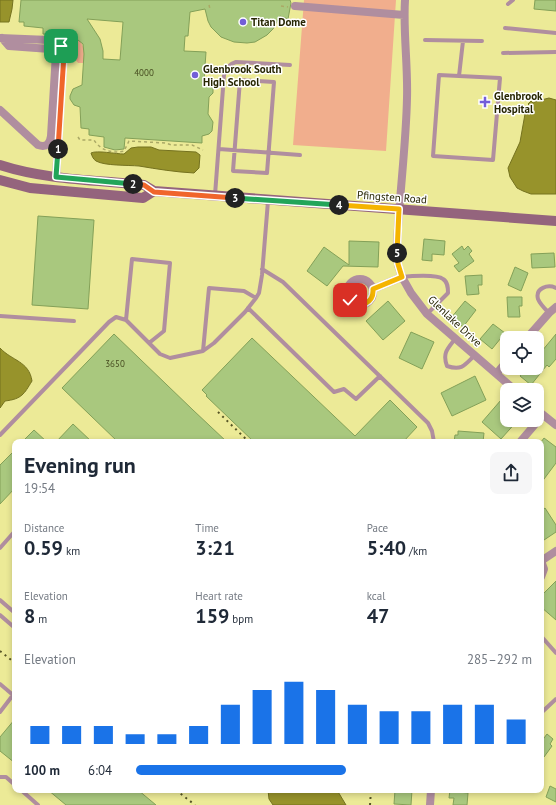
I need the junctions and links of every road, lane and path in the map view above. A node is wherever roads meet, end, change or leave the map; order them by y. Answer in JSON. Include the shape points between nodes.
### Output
{"nodes":[{"id":1,"x":405,"y":0,"type":"edge"},
{"id":2,"x":513,"y":0,"type":"edge"},
{"id":3,"x":508,"y":4,"type":"dead end"},
{"id":4,"x":210,"y":5,"type":"dead end"},
{"id":5,"x":277,"y":6,"type":"dead end"},
{"id":6,"x":292,"y":6,"type":"joint"},
{"id":7,"x":210,"y":9,"type":"dead end"},
{"id":8,"x":404,"y":15,"type":"junction"},
{"id":9,"x":279,"y":19,"type":"dead end"},
{"id":10,"x":287,"y":23,"type":"dead end"},
{"id":11,"x":506,"y":28,"type":"dead end"},
{"id":12,"x":556,"y":33,"type":"edge"},
{"id":13,"x":1,"y":38,"type":"edge"},
{"id":14,"x":425,"y":40,"type":"dead end"},
{"id":15,"x":463,"y":41,"type":"junction"},
{"id":16,"x":482,"y":41,"type":"dead end"},
{"id":17,"x":556,"y":52,"type":"edge"},
{"id":18,"x":503,"y":53,"type":"dead end"},
{"id":19,"x":290,"y":65,"type":"dead end"},
{"id":20,"x":459,"y":76,"type":"junction"},
{"id":21,"x":0,"y":110,"type":"edge"},
{"id":22,"x":78,"y":137,"type":"dead end"},
{"id":23,"x":219,"y":149,"type":"junction"},
{"id":24,"x":204,"y":150,"type":"dead end"},
{"id":25,"x":235,"y":150,"type":"junction"},
{"id":26,"x":269,"y":152,"type":"junction"},
{"id":27,"x":300,"y":154,"type":"dead end"},
{"id":28,"x":0,"y":165,"type":"edge"},
{"id":29,"x":56,"y":177,"type":"junction"},
{"id":30,"x":0,"y":180,"type":"edge"},
{"id":31,"x":13,"y":183,"type":"junction"},
{"id":32,"x":0,"y":186,"type":"edge"},
{"id":33,"x":154,"y":192,"type":"junction"},
{"id":34,"x":214,"y":196,"type":"junction"},
{"id":35,"x":268,"y":200,"type":"junction"},
{"id":36,"x":399,"y":209,"type":"junction"},
{"id":37,"x":556,"y":221,"type":"edge"},
{"id":38,"x":262,"y":269,"type":"junction"},
{"id":39,"x":402,"y":277,"type":"junction"},
{"id":40,"x":556,"y":288,"type":"edge"},
{"id":41,"x":373,"y":289,"type":"dead end"},
{"id":42,"x":256,"y":298,"type":"junction"},
{"id":43,"x":556,"y":307,"type":"edge"},
{"id":44,"x":248,"y":308,"type":"junction"},
{"id":45,"x":549,"y":313,"type":"junction"},
{"id":46,"x":427,"y":314,"type":"junction"},
{"id":47,"x":0,"y":316,"type":"edge"},
{"id":48,"x":126,"y":320,"type":"junction"},
{"id":49,"x":74,"y":321,"type":"dead end"},
{"id":50,"x":533,"y":331,"type":"edge"},
{"id":51,"x":456,"y":338,"type":"junction"},
{"id":52,"x":149,"y":343,"type":"junction"},
{"id":53,"x":203,"y":350,"type":"junction"},
{"id":54,"x":475,"y":355,"type":"junction"},
{"id":55,"x":500,"y":369,"type":"edge"},
{"id":56,"x":497,"y":373,"type":"junction"},
{"id":57,"x":380,"y":376,"type":"junction"},
{"id":58,"x":508,"y":383,"type":"edge"},
{"id":59,"x":544,"y":415,"type":"edge"},
{"id":60,"x":556,"y":425,"type":"edge"},
{"id":61,"x":530,"y":427,"type":"edge"},
{"id":62,"x":0,"y":435,"type":"edge"},
{"id":63,"x":433,"y":439,"type":"edge"},
{"id":64,"x":522,"y":439,"type":"edge"},
{"id":65,"x":12,"y":534,"type":"edge"},
{"id":66,"x":0,"y":548,"type":"edge"},
{"id":67,"x":556,"y":551,"type":"edge"},
{"id":68,"x":544,"y":559,"type":"edge"},
{"id":69,"x":0,"y":600,"type":"edge"},
{"id":70,"x":12,"y":610,"type":"edge"},
{"id":71,"x":0,"y":615,"type":"edge"},
{"id":72,"x":12,"y":625,"type":"edge"},
{"id":73,"x":544,"y":639,"type":"edge"},
{"id":74,"x":556,"y":653,"type":"edge"},
{"id":75,"x":0,"y":684,"type":"edge"},
{"id":76,"x":12,"y":694,"type":"edge"},
{"id":77,"x":12,"y":696,"type":"edge"},
{"id":78,"x":556,"y":699,"type":"edge"},
{"id":79,"x":544,"y":711,"type":"edge"},
{"id":80,"x":0,"y":712,"type":"edge"},
{"id":81,"x":0,"y":777,"type":"edge"},
{"id":82,"x":12,"y":782,"type":"edge"},
{"id":83,"x":24,"y":793,"type":"edge"},
{"id":84,"x":431,"y":793,"type":"edge"},
{"id":85,"x":38,"y":805,"type":"edge"},
{"id":86,"x":430,"y":805,"type":"edge"}],
"edges":[{"from":1,"to":8,"type":"street","name":"Glenlake Drive"},
{"from":2,"to":3,"type":"lane"},
{"from":4,"to":7,"type":"path"},
{"from":5,"to":6,"type":"path"},
{"from":6,"to":8,"type":"street"},
{"from":8,"to":36,"type":"street","name":"Glenlake Drive","via":[[407,98]]},
{"from":9,"to":10,"type":"path"},
{"from":11,"to":12,"type":"lane"},
{"from":13,"to":21,"type":"street","via":[[9,46],[53,49],[56,53],[50,141],[45,146],[38,145]]},
{"from":13,"to":29,"type":"street","via":[[53,41],[64,49]]},
{"from":14,"to":15,"type":"lane"},
{"from":15,"to":16,"type":"lane"},
{"from":15,"to":20,"type":"lane"},
{"from":17,"to":18,"type":"lane"},
{"from":19,"to":23,"type":"lane","via":[[236,62],[228,66],[224,74]]},
{"from":20,"to":20,"type":"lane","via":[[439,75],[433,156],[493,160],[500,78]]},
{"from":22,"to":24,"type":"path","via":[[80,140],[94,140],[113,152],[124,151],[129,142],[192,145]]},
{"from":23,"to":25,"type":"lane"},
{"from":23,"to":34,"type":"lane"},
{"from":25,"to":26,"type":"lane"},
{"from":25,"to":26,"type":"lane","via":[[233,171],[267,173]]},
{"from":25,"to":26,"type":"lane","via":[[240,80],[274,82]]},
{"from":26,"to":27,"type":"lane"},
{"from":28,"to":29,"type":"main road","name":"Pfingsten Road"},
{"from":29,"to":33,"type":"main road","name":"Pfingsten Road","via":[[144,185]]},
{"from":30,"to":31,"type":"main road","name":"Pfingsten Road"},
{"from":31,"to":32,"type":"main road"},
{"from":31,"to":33,"type":"main road","name":"Pfingsten Road","via":[[30,188],[143,198]]},
{"from":33,"to":34,"type":"main road","name":"Pfingsten Road"},
{"from":34,"to":35,"type":"main road","name":"Pfingsten Road"},
{"from":35,"to":36,"type":"main road","name":"Pfingsten Road"},
{"from":35,"to":38,"type":"lane"},
{"from":36,"to":37,"type":"main road","name":"Pfingsten Road"},
{"from":36,"to":39,"type":"street","name":"Glenlake Drive","via":[[397,247]]},
{"from":38,"to":42,"type":"lane"},
{"from":38,"to":57,"type":"lane","via":[[283,282]]},
{"from":39,"to":41,"type":"street"},
{"from":39,"to":46,"type":"street","name":"Glenlake Drive"},
{"from":39,"to":46,"type":"lane","via":[[441,277],[445,280],[448,293]]},
{"from":40,"to":45,"type":"lane","via":[[544,286],[538,296],[539,302]]},
{"from":42,"to":44,"type":"lane"},
{"from":42,"to":53,"type":"lane","via":[[244,291],[209,288]]},
{"from":43,"to":45,"type":"street"},
{"from":44,"to":53,"type":"lane","via":[[214,343]]},
{"from":44,"to":57,"type":"lane","via":[[334,392],[344,389],[356,399]]},
{"from":45,"to":50,"type":"street"},
{"from":46,"to":51,"type":"street","name":"Glenlake Drive"},
{"from":47,"to":49,"type":"lane"},
{"from":48,"to":52,"type":"lane"},
{"from":48,"to":52,"type":"lane","via":[[132,260],[170,263],[164,332]]},
{"from":48,"to":62,"type":"lane","via":[[116,317],[109,322]]},
{"from":51,"to":54,"type":"street","name":"Glenlake Drive"},
{"from":51,"to":54,"type":"lane","via":[[446,351],[444,359],[447,366],[463,367]]},
{"from":52,"to":53,"type":"lane","via":[[160,354],[170,358]]},
{"from":54,"to":56,"type":"street","name":"Glenlake Drive"},
{"from":55,"to":56,"type":"street"},
{"from":56,"to":58,"type":"street","name":"Glenlake Drive"},
{"from":57,"to":63,"type":"lane","via":[[428,423]]},
{"from":59,"to":60,"type":"street"},
{"from":61,"to":64,"type":"street"},
{"from":65,"to":66,"type":"lane"},
{"from":67,"to":68,"type":"street"},
{"from":69,"to":70,"type":"lane"},
{"from":71,"to":72,"type":"lane"},
{"from":73,"to":74,"type":"lane"},
{"from":75,"to":76,"type":"lane"},
{"from":77,"to":80,"type":"lane"},
{"from":78,"to":79,"type":"lane"},
{"from":81,"to":82,"type":"lane","via":[[6,777]]},
{"from":83,"to":85,"type":"lane"},
{"from":84,"to":86,"type":"street"}]}
